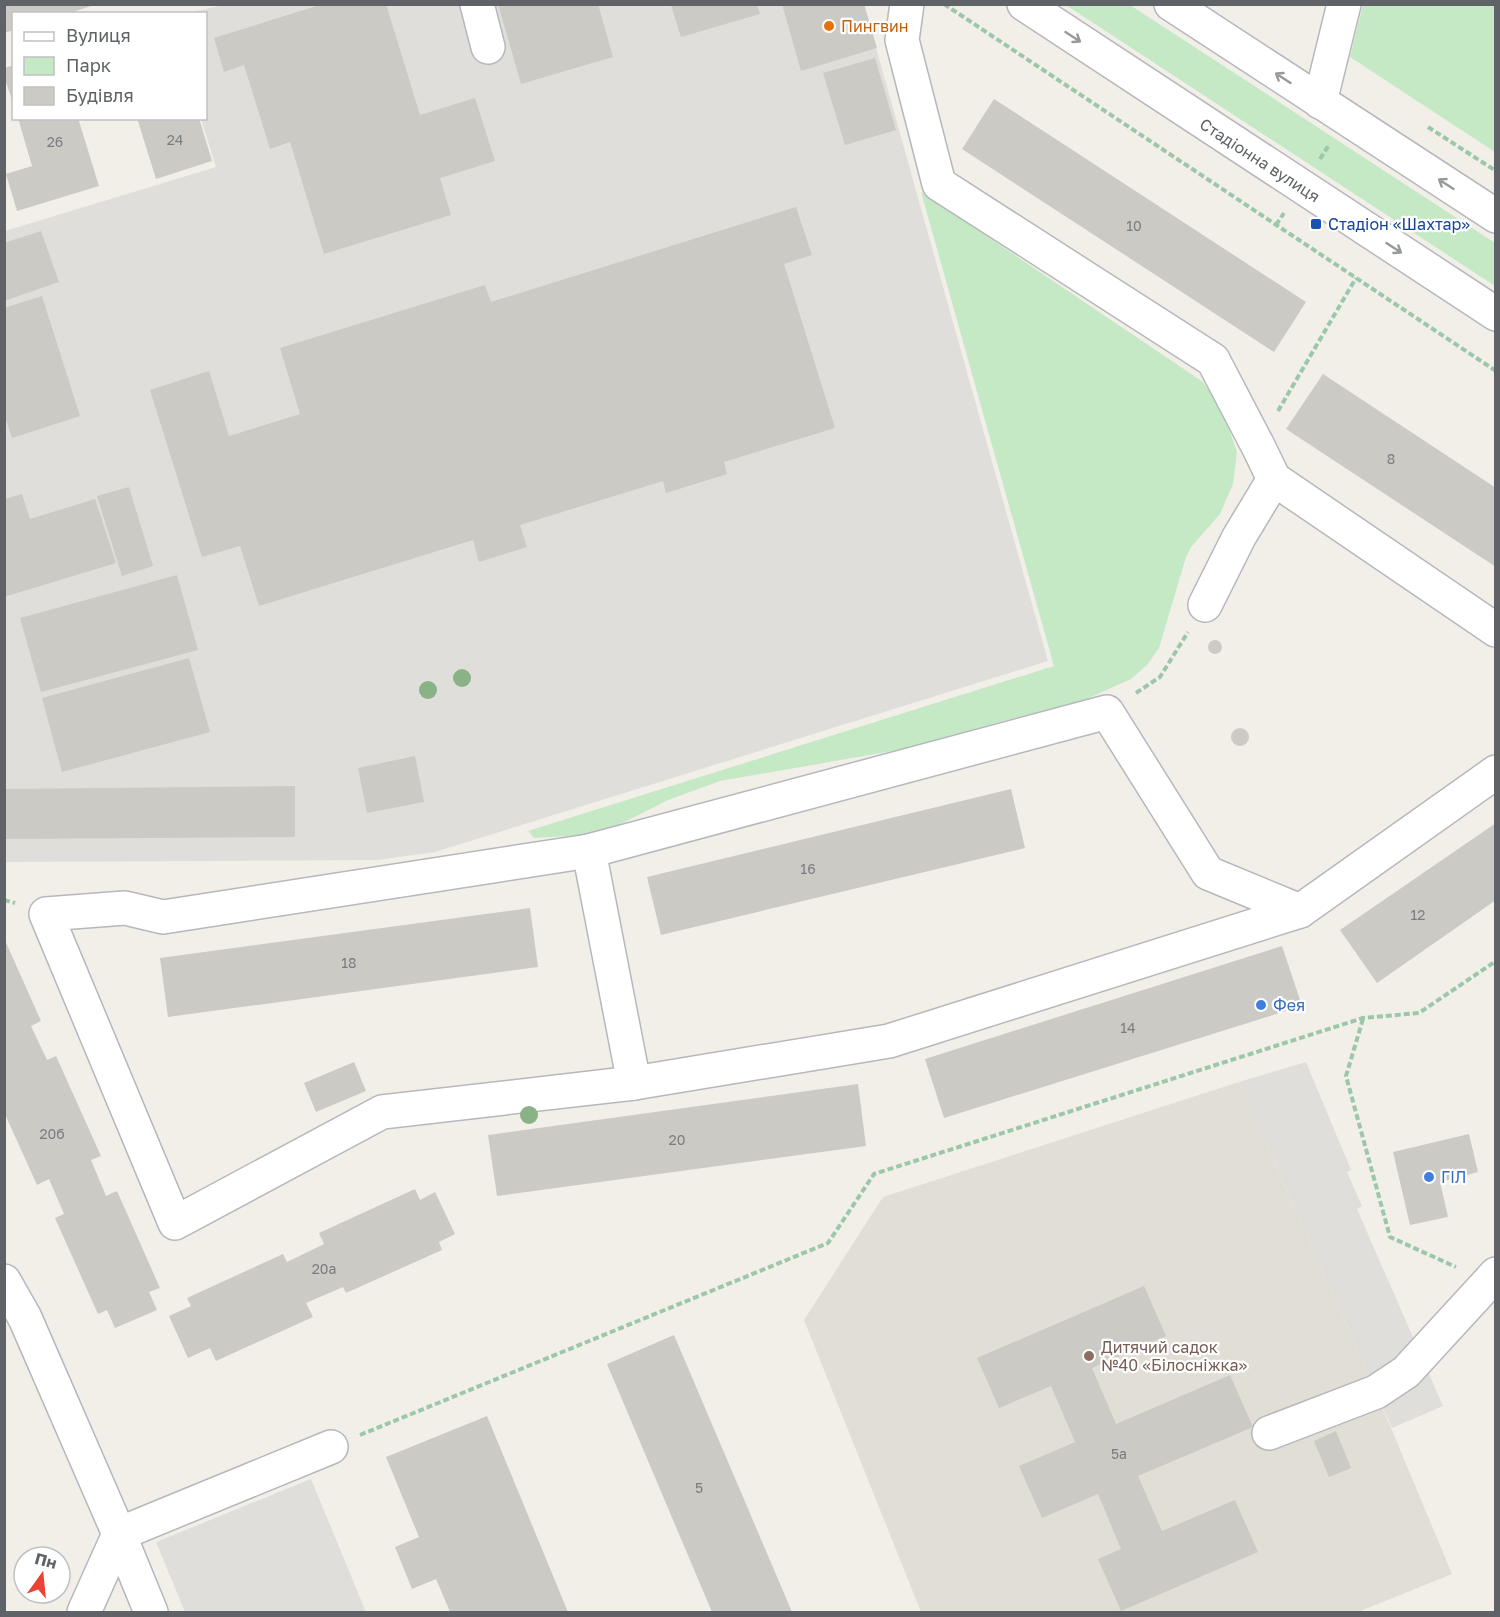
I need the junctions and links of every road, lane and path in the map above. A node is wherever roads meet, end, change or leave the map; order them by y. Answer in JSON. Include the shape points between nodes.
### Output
{"nodes":[{"id":1,"x":477,"y":4,"type":"edge"},
{"id":2,"x":907,"y":4,"type":"edge"},
{"id":3,"x":944,"y":4,"type":"edge"},
{"id":4,"x":1024,"y":4,"type":"edge"},
{"id":5,"x":1171,"y":4,"type":"edge"},
{"id":6,"x":1344,"y":4,"type":"edge"},
{"id":7,"x":488,"y":47,"type":"dead end"},
{"id":8,"x":1320,"y":102,"type":"junction"},
{"id":9,"x":1496,"y":216,"type":"edge"},
{"id":10,"x":1356,"y":278,"type":"junction"},
{"id":11,"x":1496,"y":314,"type":"edge"},
{"id":12,"x":1496,"y":371,"type":"edge"},
{"id":13,"x":1258,"y":446,"type":"junction"},
{"id":14,"x":1274,"y":479,"type":"junction"},
{"id":15,"x":1205,"y":605,"type":"joint"},
{"id":16,"x":1496,"y":630,"type":"edge"},
{"id":17,"x":1107,"y":712,"type":"junction"},
{"id":18,"x":1496,"y":772,"type":"edge"},
{"id":19,"x":589,"y":851,"type":"junction"},
{"id":20,"x":1299,"y":911,"type":"junction"},
{"id":21,"x":1496,"y":962,"type":"edge"},
{"id":22,"x":1363,"y":1018,"type":"junction"},
{"id":23,"x":634,"y":1083,"type":"junction"},
{"id":24,"x":1491,"y":1278,"type":"edge"},
{"id":25,"x":4,"y":1281,"type":"edge"},
{"id":26,"x":1269,"y":1433,"type":"dead end"},
{"id":27,"x":332,"y":1447,"type":"joint"},
{"id":28,"x":119,"y":1534,"type":"junction"},
{"id":29,"x":84,"y":1612,"type":"edge"},
{"id":30,"x":151,"y":1612,"type":"edge"}],
"edges":[{"from":1,"to":7,"type":"street"},
{"from":2,"to":13,"type":"street","via":[[902,40],[939,184],[1213,360]]},
{"from":3,"to":10,"type":"path"},
{"from":4,"to":11,"type":"street","name":"Стадіонна вулиця","one_way":true},
{"from":8,"to":5,"type":"street","one_way":true},
{"from":6,"to":8,"type":"street"},
{"from":9,"to":8,"type":"street","one_way":true},
{"from":10,"to":12,"type":"path"},
{"from":10,"to":13,"type":"path"},
{"from":13,"to":14,"type":"street"},
{"from":14,"to":15,"type":"street"},
{"from":14,"to":16,"type":"street"},
{"from":15,"to":17,"type":"path","via":[[1160,677]]},
{"from":17,"to":19,"type":"street"},
{"from":17,"to":20,"type":"street","via":[[1208,873]]},
{"from":18,"to":20,"type":"street"},
{"from":19,"to":23,"type":"street"},
{"from":19,"to":23,"type":"street","via":[[163,916],[125,908],[46,914],[175,1223],[382,1112]]},
{"from":20,"to":23,"type":"street","via":[[889,1041]]},
{"from":21,"to":22,"type":"path","via":[[1419,1013]]},
{"from":22,"to":24,"type":"path","via":[[1346,1076],[1390,1237]]},
{"from":22,"to":27,"type":"path","via":[[874,1174],[828,1243]]},
{"from":24,"to":26,"type":"street","via":[[1406,1372],[1377,1392]]},
{"from":25,"to":28,"type":"street","via":[[25,1318]]},
{"from":27,"to":28,"type":"street"},
{"from":28,"to":29,"type":"street"},
{"from":28,"to":30,"type":"street"}]}
